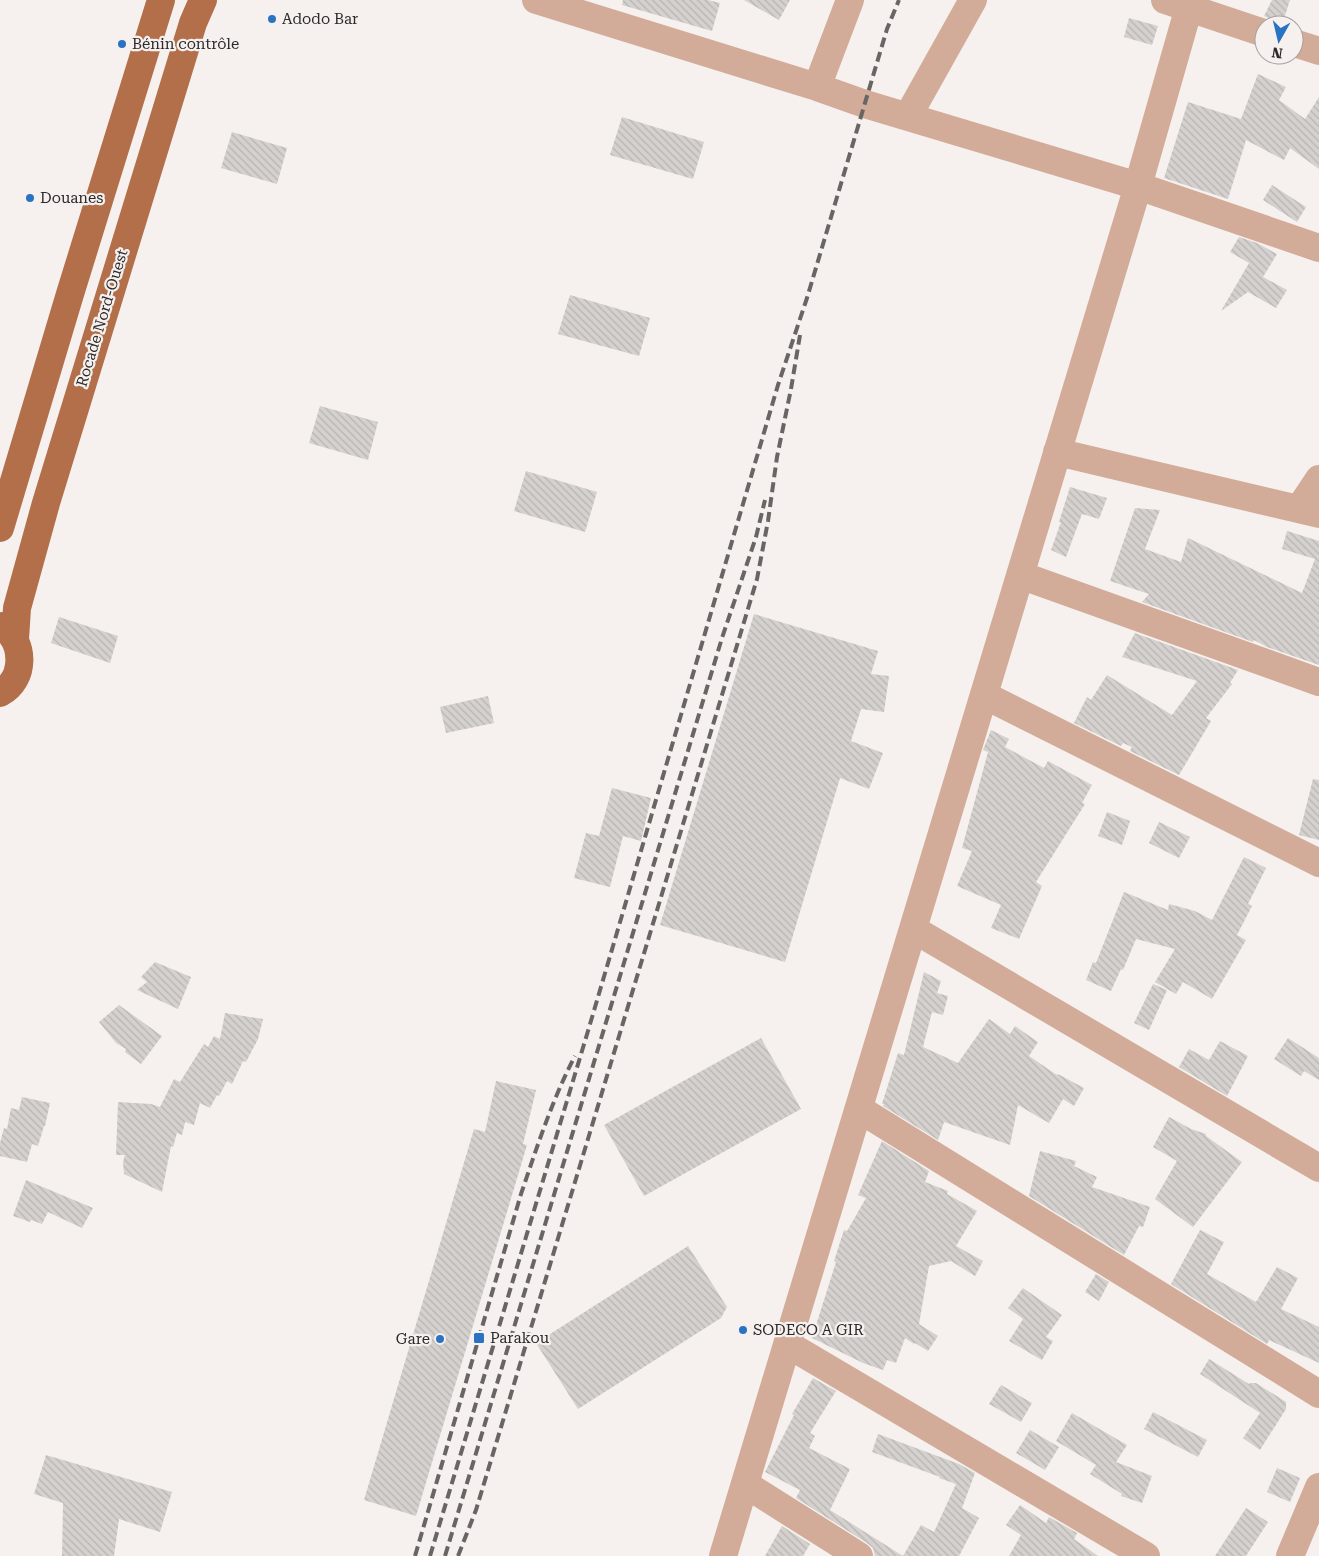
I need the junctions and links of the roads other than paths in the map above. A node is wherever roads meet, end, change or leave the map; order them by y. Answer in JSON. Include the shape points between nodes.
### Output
{"nodes":[{"id":1,"x":161,"y":0,"type":"edge"},
{"id":2,"x":203,"y":0,"type":"edge"},
{"id":3,"x":536,"y":0,"type":"edge"},
{"id":4,"x":850,"y":0,"type":"edge"},
{"id":5,"x":973,"y":0,"type":"edge"},
{"id":6,"x":1181,"y":3,"type":"edge"},
{"id":7,"x":1254,"y":29,"type":"edge"},
{"id":8,"x":1304,"y":46,"type":"edge"},
{"id":9,"x":1319,"y":51,"type":"edge"},
{"id":10,"x":816,"y":87,"type":"junction"},
{"id":11,"x":908,"y":116,"type":"junction"},
{"id":12,"x":1138,"y":186,"type":"junction"},
{"id":13,"x":1319,"y":248,"type":"edge"},
{"id":14,"x":1057,"y":452,"type":"junction"},
{"id":15,"x":1319,"y":478,"type":"edge"},
{"id":16,"x":6,"y":499,"type":"edge"},
{"id":17,"x":1309,"y":511,"type":"edge"},
{"id":18,"x":0,"y":528,"type":"edge"},
{"id":19,"x":1020,"y":575,"type":"junction"},
{"id":20,"x":8,"y":632,"type":"edge"},
{"id":21,"x":1319,"y":682,"type":"edge"},
{"id":22,"x":1,"y":694,"type":"edge"},
{"id":23,"x":984,"y":695,"type":"junction"},
{"id":24,"x":1319,"y":863,"type":"edge"},
{"id":25,"x":913,"y":929,"type":"junction"},
{"id":26,"x":859,"y":1109,"type":"junction"},
{"id":27,"x":1315,"y":1157,"type":"edge"},
{"id":28,"x":787,"y":1344,"type":"junction"},
{"id":29,"x":1319,"y":1394,"type":"edge"},
{"id":30,"x":745,"y":1484,"type":"junction"},
{"id":31,"x":1319,"y":1487,"type":"edge"},
{"id":32,"x":723,"y":1556,"type":"edge"},
{"id":33,"x":859,"y":1556,"type":"edge"},
{"id":34,"x":1146,"y":1556,"type":"edge"},
{"id":35,"x":1290,"y":1556,"type":"edge"}],
"edges":[{"from":1,"to":16,"type":"main road"},
{"from":2,"to":20,"type":"main road","name":"Rocade Nord-Ouest","via":[[193,23]]},
{"from":3,"to":10,"type":"street"},
{"from":4,"to":10,"type":"street"},
{"from":5,"to":11,"type":"street"},
{"from":6,"to":7,"type":"street"},
{"from":6,"to":12,"type":"street"},
{"from":8,"to":9,"type":"street"},
{"from":10,"to":11,"type":"street"},
{"from":11,"to":12,"type":"street"},
{"from":12,"to":13,"type":"street"},
{"from":12,"to":14,"type":"street"},
{"from":14,"to":17,"type":"street"},
{"from":14,"to":19,"type":"street"},
{"from":15,"to":17,"type":"street"},
{"from":16,"to":18,"type":"main road"},
{"from":19,"to":21,"type":"street"},
{"from":19,"to":23,"type":"street"},
{"from":20,"to":22,"type":"main road","name":"Rocade Nord-Ouest","via":[[19,650],[20,662],[18,673]]},
{"from":23,"to":24,"type":"street"},
{"from":23,"to":25,"type":"street"},
{"from":25,"to":26,"type":"street"},
{"from":25,"to":27,"type":"street"},
{"from":26,"to":28,"type":"street"},
{"from":26,"to":29,"type":"street"},
{"from":28,"to":30,"type":"street"},
{"from":28,"to":34,"type":"street"},
{"from":30,"to":32,"type":"street"},
{"from":30,"to":33,"type":"street"},
{"from":31,"to":35,"type":"street"}]}
